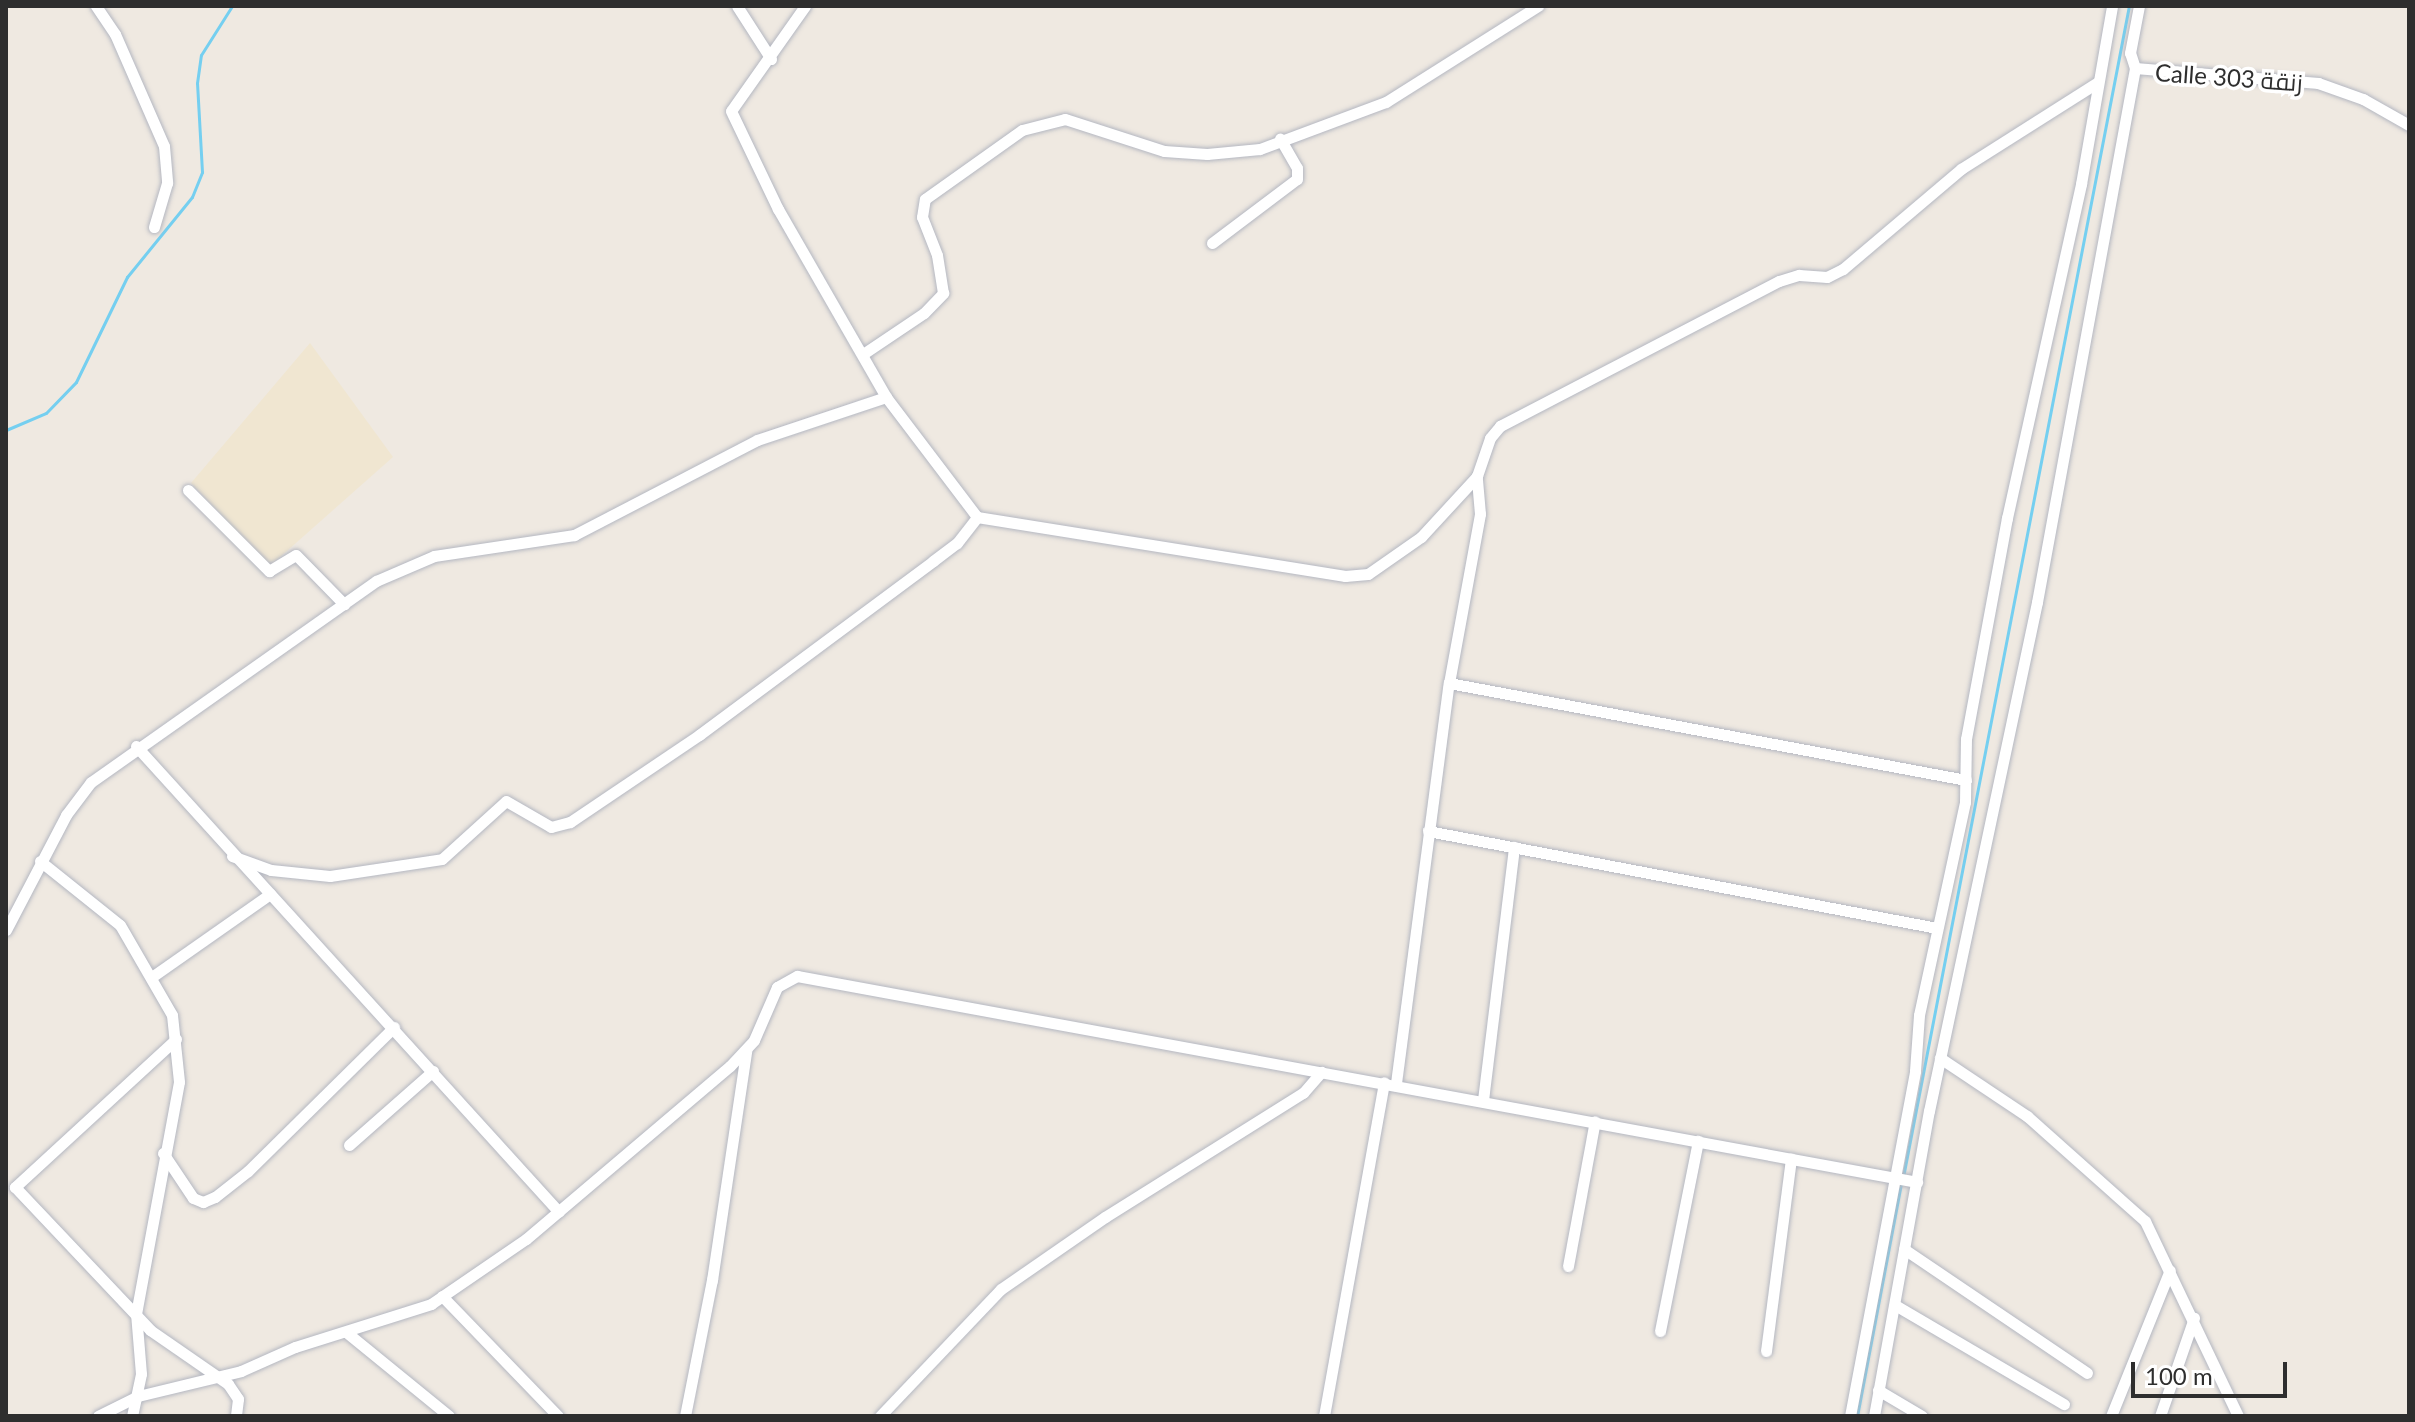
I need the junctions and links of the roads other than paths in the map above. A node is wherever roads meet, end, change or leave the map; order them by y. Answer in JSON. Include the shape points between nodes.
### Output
{"nodes":[{"id":1,"x":96,"y":6,"type":"edge"},
{"id":2,"x":737,"y":6,"type":"edge"},
{"id":3,"x":805,"y":6,"type":"edge"},
{"id":4,"x":1538,"y":6,"type":"edge"},
{"id":5,"x":2112,"y":6,"type":"edge"},
{"id":6,"x":2139,"y":6,"type":"edge"},
{"id":7,"x":771,"y":59,"type":"junction"},
{"id":8,"x":2135,"y":68,"type":"junction"},
{"id":9,"x":2098,"y":82,"type":"junction"},
{"id":10,"x":2409,"y":125,"type":"edge"},
{"id":11,"x":1280,"y":139,"type":"junction"},
{"id":12,"x":154,"y":227,"type":"dead end"},
{"id":13,"x":1212,"y":243,"type":"dead end"},
{"id":14,"x":863,"y":354,"type":"junction"},
{"id":15,"x":886,"y":397,"type":"junction"},
{"id":16,"x":1477,"y":476,"type":"junction"},
{"id":17,"x":188,"y":490,"type":"dead end"},
{"id":18,"x":977,"y":517,"type":"junction"},
{"id":19,"x":344,"y":604,"type":"junction"},
{"id":20,"x":1449,"y":683,"type":"junction"},
{"id":21,"x":136,"y":746,"type":"junction"},
{"id":22,"x":1966,"y":780,"type":"junction"},
{"id":23,"x":1428,"y":831,"type":"junction"},
{"id":24,"x":1514,"y":847,"type":"junction"},
{"id":25,"x":232,"y":856,"type":"junction"},
{"id":26,"x":40,"y":861,"type":"junction"},
{"id":27,"x":270,"y":894,"type":"junction"},
{"id":28,"x":1937,"y":928,"type":"junction"},
{"id":29,"x":6,"y":930,"type":"edge"},
{"id":30,"x":153,"y":976,"type":"junction"},
{"id":31,"x":394,"y":1027,"type":"junction"},
{"id":32,"x":176,"y":1039,"type":"junction"},
{"id":33,"x":746,"y":1052,"type":"junction"},
{"id":34,"x":1940,"y":1058,"type":"junction"},
{"id":35,"x":433,"y":1071,"type":"junction"},
{"id":36,"x":1321,"y":1072,"type":"junction"},
{"id":37,"x":1390,"y":1082,"type":"junction"},
{"id":38,"x":1483,"y":1100,"type":"junction"},
{"id":39,"x":1595,"y":1121,"type":"junction"},
{"id":40,"x":1698,"y":1141,"type":"junction"},
{"id":41,"x":349,"y":1145,"type":"dead end"},
{"id":42,"x":163,"y":1153,"type":"junction"},
{"id":43,"x":1791,"y":1159,"type":"junction"},
{"id":44,"x":1905,"y":1179,"type":"junction"},
{"id":45,"x":559,"y":1212,"type":"junction"},
{"id":46,"x":1904,"y":1249,"type":"junction"},
{"id":47,"x":1568,"y":1266,"type":"dead end"},
{"id":48,"x":2170,"y":1270,"type":"junction"},
{"id":49,"x":442,"y":1296,"type":"junction"},
{"id":50,"x":1895,"y":1305,"type":"junction"},
{"id":51,"x":136,"y":1313,"type":"junction"},
{"id":52,"x":2194,"y":1318,"type":"junction"},
{"id":53,"x":1660,"y":1331,"type":"dead end"},
{"id":54,"x":346,"y":1332,"type":"junction"},
{"id":55,"x":1766,"y":1351,"type":"dead end"},
{"id":56,"x":2087,"y":1373,"type":"dead end"},
{"id":57,"x":214,"y":1377,"type":"junction"},
{"id":58,"x":1878,"y":1390,"type":"junction"},
{"id":59,"x":138,"y":1396,"type":"junction"},
{"id":60,"x":2064,"y":1404,"type":"dead end"},
{"id":61,"x":98,"y":1416,"type":"edge"},
{"id":62,"x":132,"y":1416,"type":"edge"},
{"id":63,"x":236,"y":1416,"type":"edge"},
{"id":64,"x":449,"y":1416,"type":"edge"},
{"id":65,"x":558,"y":1416,"type":"edge"},
{"id":66,"x":685,"y":1416,"type":"edge"},
{"id":67,"x":880,"y":1416,"type":"edge"},
{"id":68,"x":1324,"y":1416,"type":"edge"},
{"id":69,"x":1850,"y":1416,"type":"edge"},
{"id":70,"x":1874,"y":1416,"type":"edge"},
{"id":71,"x":1922,"y":1416,"type":"edge"},
{"id":72,"x":2111,"y":1416,"type":"edge"},
{"id":73,"x":2160,"y":1416,"type":"edge"},
{"id":74,"x":2238,"y":1416,"type":"edge"}],
"edges":[{"from":1,"to":12,"type":"street","via":[[115,34],[164,146],[167,183]]},
{"from":2,"to":7,"type":"street"},
{"from":3,"to":7,"type":"street"},
{"from":4,"to":11,"type":"street","via":[[1386,102]]},
{"from":5,"to":9,"type":"street"},
{"from":6,"to":8,"type":"street","via":[[2130,53]]},
{"from":7,"to":14,"type":"street","via":[[731,111],[778,209]]},
{"from":8,"to":10,"type":"street","name":"Calle 303 زنقة","via":[[2318,83],[2363,99]]},
{"from":8,"to":34,"type":"street","via":[[2037,602]]},
{"from":9,"to":16,"type":"street","via":[[1961,169],[1843,269],[1820,278],[1799,275],[1779,281],[1500,426],[1490,438]]},
{"from":9,"to":22,"type":"street","via":[[2044,367],[2007,518],[1966,739]]},
{"from":11,"to":13,"type":"street","via":[[1297,168],[1297,179]]},
{"from":11,"to":14,"type":"street","via":[[1260,149],[1207,154],[1164,151],[1072,120],[1022,130],[925,199],[922,217],[937,255],[943,293],[924,313]]},
{"from":14,"to":15,"type":"street"},
{"from":15,"to":18,"type":"street"},
{"from":15,"to":19,"type":"street","via":[[745,445],[574,535],[434,556],[389,574]]},
{"from":16,"to":18,"type":"street","via":[[1421,537],[1358,576],[1280,568],[1029,521]]},
{"from":16,"to":20,"type":"street","via":[[1480,514]]},
{"from":17,"to":19,"type":"street","via":[[269,571],[296,555]]},
{"from":18,"to":25,"type":"street","via":[[945,552],[699,735],[570,822],[551,827],[506,801],[442,859],[330,876],[271,870]]},
{"from":19,"to":21,"type":"street"},
{"from":20,"to":22,"type":"street"},
{"from":20,"to":23,"type":"street"},
{"from":21,"to":25,"type":"street"},
{"from":21,"to":26,"type":"street","via":[[77,798]]},
{"from":22,"to":28,"type":"street"},
{"from":23,"to":24,"type":"street"},
{"from":23,"to":37,"type":"street"},
{"from":24,"to":28,"type":"street"},
{"from":24,"to":38,"type":"street"},
{"from":25,"to":27,"type":"street"},
{"from":26,"to":29,"type":"street"},
{"from":26,"to":30,"type":"street","via":[[104,908]]},
{"from":27,"to":30,"type":"street"},
{"from":27,"to":31,"type":"street"},
{"from":28,"to":44,"type":"street"},
{"from":30,"to":32,"type":"street","via":[[172,1015]]},
{"from":31,"to":35,"type":"street"},
{"from":31,"to":42,"type":"street","via":[[215,1197],[203,1202],[193,1198]]},
{"from":32,"to":42,"type":"street","via":[[178,1091]]},
{"from":32,"to":51,"type":"street","via":[[15,1187]]},
{"from":33,"to":36,"type":"street","via":[[777,987],[797,976]]},
{"from":33,"to":45,"type":"street"},
{"from":33,"to":66,"type":"street","via":[[712,1280]]},
{"from":34,"to":44,"type":"street"},
{"from":34,"to":48,"type":"street","via":[[2027,1116],[2137,1212]]},
{"from":35,"to":41,"type":"street"},
{"from":35,"to":45,"type":"street"},
{"from":36,"to":37,"type":"street"},
{"from":36,"to":67,"type":"street","via":[[1303,1093],[1001,1289]]},
{"from":37,"to":38,"type":"street"},
{"from":37,"to":68,"type":"street"},
{"from":38,"to":39,"type":"street"},
{"from":39,"to":40,"type":"street"},
{"from":39,"to":47,"type":"street"},
{"from":40,"to":43,"type":"street"},
{"from":40,"to":53,"type":"street"},
{"from":42,"to":51,"type":"street"},
{"from":43,"to":44,"type":"street"},
{"from":43,"to":55,"type":"street"},
{"from":44,"to":46,"type":"street"},
{"from":44,"to":69,"type":"street"},
{"from":45,"to":49,"type":"street"},
{"from":46,"to":50,"type":"street"},
{"from":46,"to":56,"type":"street"},
{"from":48,"to":52,"type":"street"},
{"from":48,"to":72,"type":"street"},
{"from":49,"to":54,"type":"street","via":[[412,1312]]},
{"from":49,"to":65,"type":"street"},
{"from":50,"to":58,"type":"street"},
{"from":50,"to":60,"type":"street"},
{"from":51,"to":57,"type":"street","via":[[163,1343]]},
{"from":51,"to":59,"type":"street"},
{"from":52,"to":73,"type":"street"},
{"from":52,"to":74,"type":"street"},
{"from":54,"to":57,"type":"street"},
{"from":54,"to":64,"type":"street"},
{"from":57,"to":59,"type":"street"},
{"from":57,"to":63,"type":"street","via":[[234,1391]]},
{"from":58,"to":70,"type":"street"},
{"from":58,"to":71,"type":"street"},
{"from":59,"to":61,"type":"street"},
{"from":59,"to":62,"type":"street"}]}
